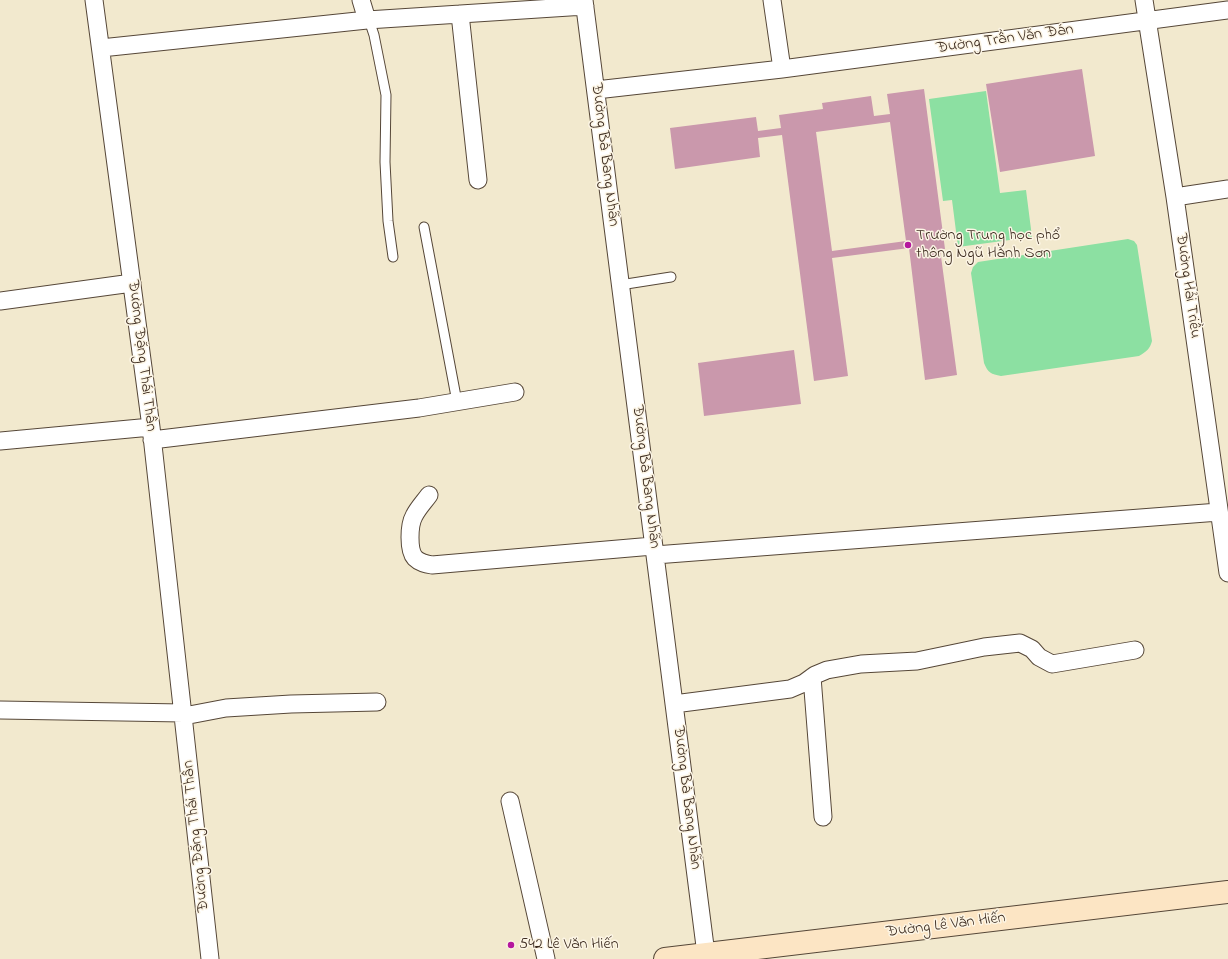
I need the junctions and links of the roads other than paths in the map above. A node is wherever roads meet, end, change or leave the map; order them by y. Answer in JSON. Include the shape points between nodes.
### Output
{"nodes":[{"id":1,"x":94,"y":0,"type":"edge"},
{"id":2,"x":361,"y":0,"type":"edge"},
{"id":3,"x":772,"y":0,"type":"edge"},
{"id":4,"x":1144,"y":0,"type":"edge"},
{"id":5,"x":584,"y":3,"type":"edge"},
{"id":6,"x":1228,"y":10,"type":"edge"},
{"id":7,"x":460,"y":14,"type":"junction"},
{"id":8,"x":368,"y":20,"type":"junction"},
{"id":9,"x":1147,"y":21,"type":"junction"},
{"id":10,"x":101,"y":48,"type":"junction"},
{"id":11,"x":782,"y":69,"type":"junction"},
{"id":12,"x":596,"y":90,"type":"junction"},
{"id":13,"x":478,"y":180,"type":"dead end"},
{"id":14,"x":1228,"y":189,"type":"edge"},
{"id":15,"x":1175,"y":197,"type":"junction"},
{"id":16,"x":424,"y":227,"type":"dead end"},
{"id":17,"x":393,"y":257,"type":"dead end"},
{"id":18,"x":671,"y":277,"type":"dead end"},
{"id":19,"x":132,"y":283,"type":"junction"},
{"id":20,"x":620,"y":285,"type":"junction"},
{"id":21,"x":0,"y":301,"type":"edge"},
{"id":22,"x":515,"y":392,"type":"dead end"},
{"id":23,"x":457,"y":402,"type":"junction"},
{"id":24,"x":151,"y":434,"type":"junction"},
{"id":25,"x":0,"y":441,"type":"edge"},
{"id":26,"x":428,"y":495,"type":"dead end"},
{"id":27,"x":1219,"y":512,"type":"junction"},
{"id":28,"x":654,"y":550,"type":"junction"},
{"id":29,"x":1228,"y":573,"type":"edge"},
{"id":30,"x":1135,"y":650,"type":"dead end"},
{"id":31,"x":812,"y":677,"type":"junction"},
{"id":32,"x":377,"y":702,"type":"dead end"},
{"id":33,"x":674,"y":704,"type":"junction"},
{"id":34,"x":0,"y":710,"type":"edge"},
{"id":35,"x":183,"y":715,"type":"junction"},
{"id":36,"x":510,"y":801,"type":"dead end"},
{"id":37,"x":822,"y":816,"type":"dead end"},
{"id":38,"x":1228,"y":892,"type":"edge"},
{"id":39,"x":706,"y":954,"type":"junction"},
{"id":40,"x":210,"y":959,"type":"edge"},
{"id":41,"x":546,"y":959,"type":"edge"},
{"id":42,"x":665,"y":959,"type":"edge"}],
"edges":[{"from":1,"to":10,"type":"street","name":"Đường Đặng Thái Thân"},
{"from":2,"to":8,"type":"street"},
{"from":3,"to":11,"type":"street"},
{"from":4,"to":9,"type":"street","name":"Đường Hải Triều"},
{"from":5,"to":7,"type":"street"},
{"from":5,"to":12,"type":"street","name":"Đường Bà Bang Nhãn"},
{"from":6,"to":9,"type":"street","name":"Đường Trần Văn Đán"},
{"from":7,"to":8,"type":"street"},
{"from":7,"to":13,"type":"street"},
{"from":8,"to":10,"type":"street"},
{"from":8,"to":17,"type":"lane","via":[[374,35],[386,95],[385,162]]},
{"from":9,"to":11,"type":"street","name":"Đường Trần Văn Đán"},
{"from":9,"to":15,"type":"street","name":"Đường Hải Triều"},
{"from":10,"to":19,"type":"street","name":"Đường Đặng Thái Thân"},
{"from":11,"to":12,"type":"street","name":"Đường Trần Văn Đán"},
{"from":12,"to":20,"type":"street","name":"Đường Bà Bang Nhãn"},
{"from":14,"to":15,"type":"street"},
{"from":15,"to":27,"type":"street","name":"Đường Hải Triều"},
{"from":16,"to":23,"type":"lane"},
{"from":18,"to":20,"type":"lane"},
{"from":19,"to":21,"type":"street"},
{"from":19,"to":24,"type":"street","name":"Đường Đặng Thái Thân"},
{"from":20,"to":28,"type":"street","name":"Đường Bà Bang Nhãn"},
{"from":22,"to":23,"type":"street"},
{"from":23,"to":24,"type":"street","via":[[411,409]]},
{"from":24,"to":25,"type":"street"},
{"from":24,"to":35,"type":"street","name":"Đường Đặng Thái Thân"},
{"from":26,"to":28,"type":"street","via":[[413,517],[410,541],[414,557],[432,566]]},
{"from":27,"to":28,"type":"street"},
{"from":27,"to":29,"type":"street","name":"Đường Hải Triều"},
{"from":28,"to":33,"type":"street","name":"Đường Bà Bang Nhãn"},
{"from":30,"to":31,"type":"street","via":[[1052,664],[1020,643],[984,647],[918,661],[862,664],[827,670]]},
{"from":31,"to":33,"type":"street","via":[[790,689]]},
{"from":31,"to":37,"type":"street"},
{"from":32,"to":35,"type":"street","via":[[226,708]]},
{"from":33,"to":39,"type":"street","name":"Đường Bà Bang Nhãn"},
{"from":34,"to":35,"type":"street"},
{"from":35,"to":40,"type":"street","name":"Đường Đặng Thái Thân"},
{"from":36,"to":41,"type":"street"},
{"from":38,"to":39,"type":"main road","name":"Đường Lê Văn Hiến"},
{"from":39,"to":42,"type":"main road","name":"Đường Lê Văn Hiến"}]}
